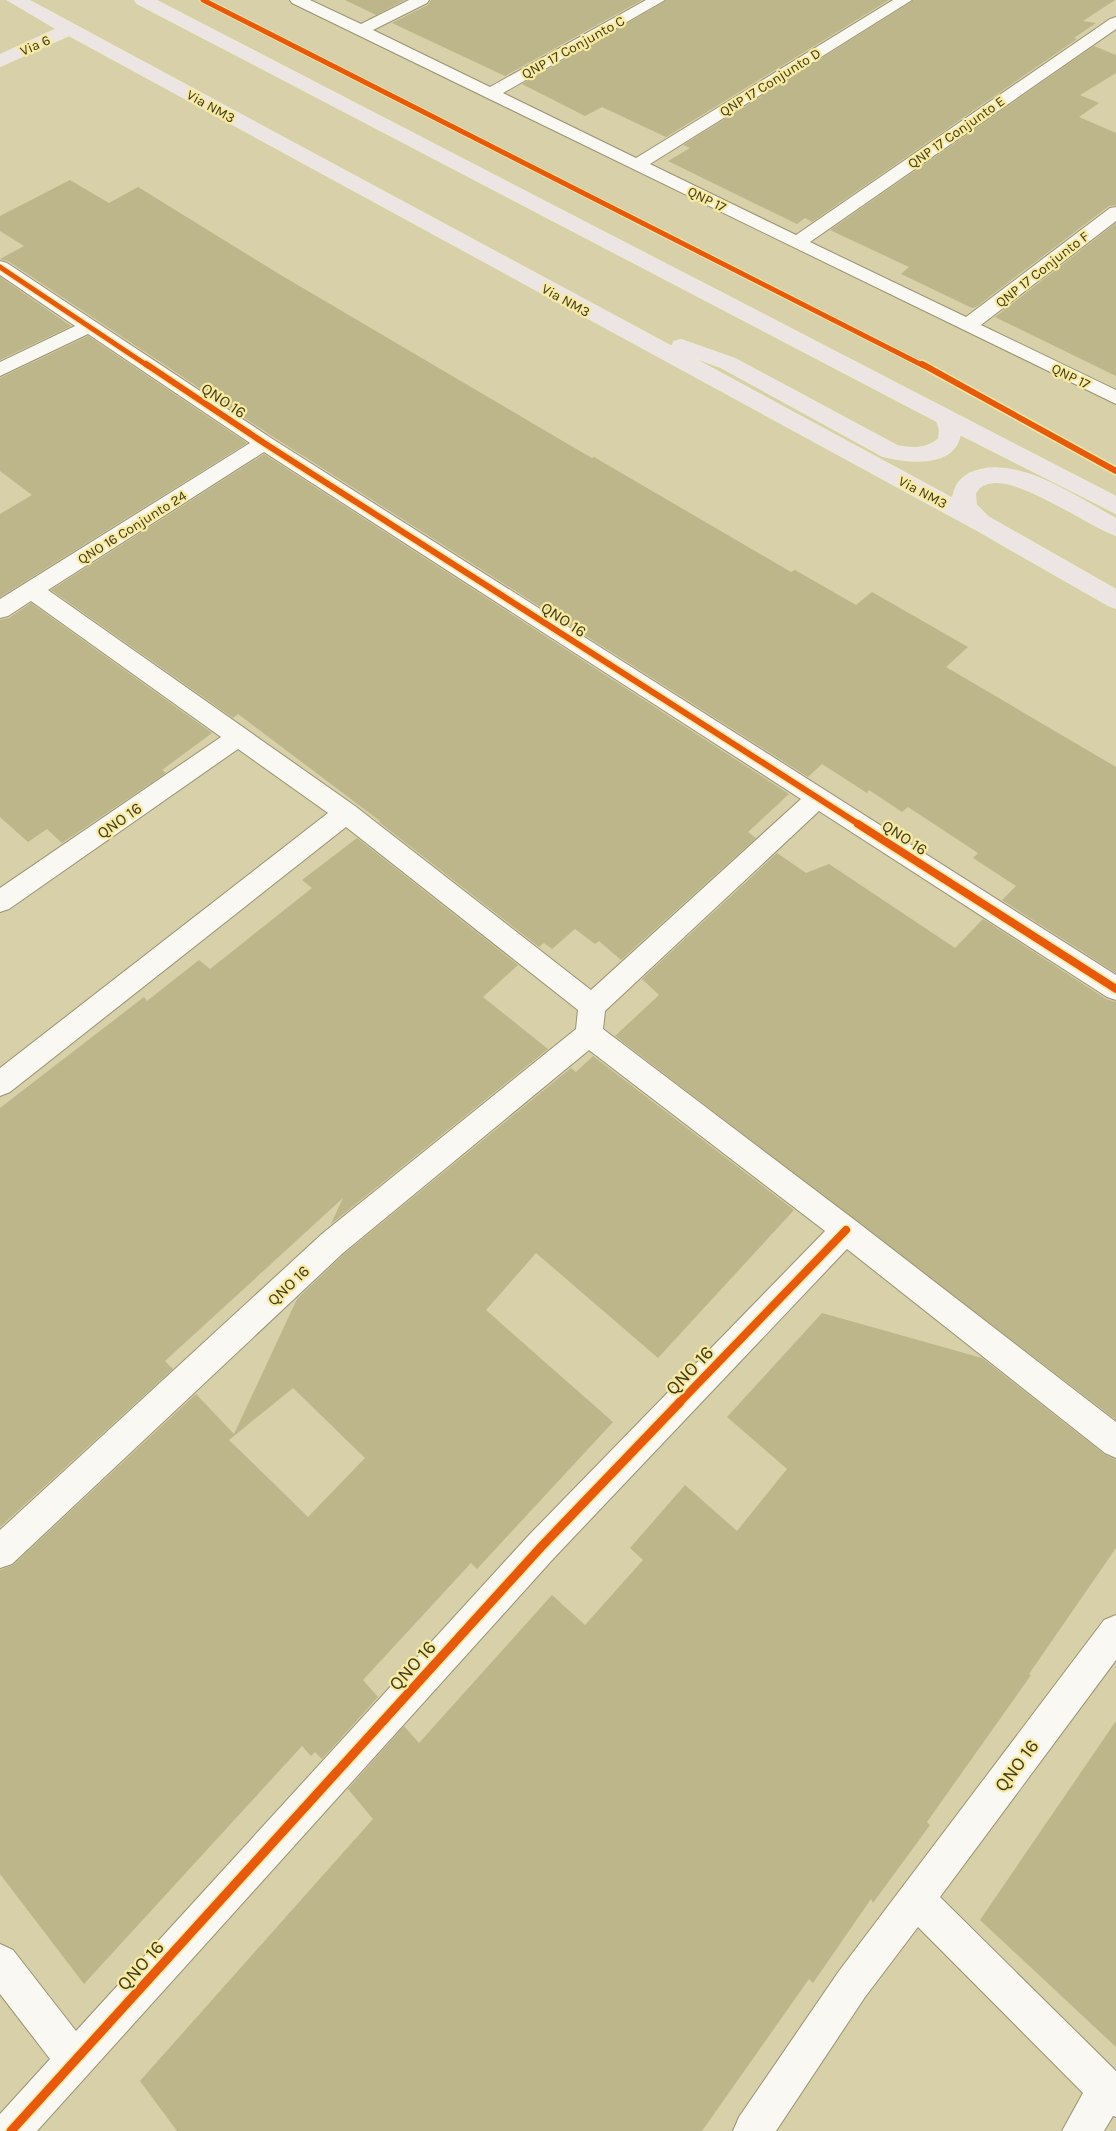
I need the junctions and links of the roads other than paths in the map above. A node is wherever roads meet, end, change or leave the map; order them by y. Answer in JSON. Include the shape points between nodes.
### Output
{"nodes":[{"id":1,"x":16,"y":0,"type":"edge"},
{"id":2,"x":143,"y":0,"type":"edge"},
{"id":3,"x":298,"y":0,"type":"edge"},
{"id":4,"x":421,"y":0,"type":"edge"},
{"id":5,"x":657,"y":0,"type":"edge"},
{"id":6,"x":904,"y":0,"type":"edge"},
{"id":7,"x":1116,"y":22,"type":"edge"},
{"id":8,"x":69,"y":29,"type":"junction"},
{"id":9,"x":360,"y":31,"type":"junction"},
{"id":10,"x":0,"y":61,"type":"edge"},
{"id":11,"x":488,"y":94,"type":"junction"},
{"id":12,"x":637,"y":165,"type":"junction"},
{"id":13,"x":1116,"y":212,"type":"edge"},
{"id":14,"x":796,"y":243,"type":"junction"},
{"id":15,"x":0,"y":267,"type":"edge"},
{"id":16,"x":590,"y":313,"type":"junction"},
{"id":17,"x":89,"y":326,"type":"junction"},
{"id":18,"x":967,"y":326,"type":"junction"},
{"id":19,"x":0,"y":370,"type":"edge"},
{"id":20,"x":1116,"y":398,"type":"edge"},
{"id":21,"x":942,"y":414,"type":"junction"},
{"id":22,"x":264,"y":444,"type":"junction"},
{"id":23,"x":1116,"y":506,"type":"edge"},
{"id":24,"x":985,"y":525,"type":"junction"},
{"id":25,"x":1116,"y":528,"type":"edge"},
{"id":26,"x":32,"y":590,"type":"junction"},
{"id":27,"x":1116,"y":600,"type":"edge"},
{"id":28,"x":0,"y":610,"type":"edge"},
{"id":29,"x":238,"y":737,"type":"junction"},
{"id":30,"x":818,"y":797,"type":"junction"},
{"id":31,"x":346,"y":813,"type":"junction"},
{"id":32,"x":0,"y":902,"type":"edge"},
{"id":33,"x":1116,"y":989,"type":"edge"},
{"id":34,"x":590,"y":1020,"type":"junction"},
{"id":35,"x":0,"y":1084,"type":"edge"},
{"id":36,"x":846,"y":1230,"type":"junction"},
{"id":37,"x":1116,"y":1442,"type":"edge"},
{"id":38,"x":0,"y":1552,"type":"edge"},
{"id":39,"x":1116,"y":1632,"type":"edge"},
{"id":40,"x":915,"y":1898,"type":"junction"},
{"id":41,"x":0,"y":1963,"type":"edge"},
{"id":42,"x":75,"y":2061,"type":"junction"},
{"id":43,"x":1112,"y":2094,"type":"edge"},
{"id":44,"x":11,"y":2131,"type":"edge"},
{"id":45,"x":752,"y":2131,"type":"edge"},
{"id":46,"x":1082,"y":2131,"type":"edge"}],
"edges":[{"from":1,"to":8,"type":"main road","name":"Via NM3"},
{"from":2,"to":21,"type":"main road"},
{"from":3,"to":9,"type":"street","name":"QNP 17"},
{"from":4,"to":9,"type":"street"},
{"from":5,"to":11,"type":"street","name":"QNP 17 Conjunto C"},
{"from":6,"to":12,"type":"street","name":"QNP 17 Conjunto D"},
{"from":7,"to":14,"type":"street","name":"QNP 17 Conjunto E"},
{"from":8,"to":10,"type":"main road","name":"Via 6"},
{"from":8,"to":16,"type":"main road","name":"Via NM3"},
{"from":9,"to":11,"type":"street","name":"QNP 17"},
{"from":11,"to":12,"type":"street","name":"QNP 17"},
{"from":12,"to":14,"type":"street","name":"QNP 17"},
{"from":13,"to":18,"type":"street","name":"QNP 17 Conjunto F"},
{"from":14,"to":18,"type":"street","name":"QNP 17"},
{"from":15,"to":17,"type":"street","name":"QNO 16"},
{"from":16,"to":21,"type":"main road","via":[[728,363],[890,451],[916,455],[940,449],[946,444],[951,429]]},
{"from":16,"to":24,"type":"main road","name":"Via NM3"},
{"from":17,"to":19,"type":"street"},
{"from":17,"to":22,"type":"street","name":"QNO 16"},
{"from":18,"to":20,"type":"street","name":"QNP 17"},
{"from":21,"to":23,"type":"main road"},
{"from":22,"to":26,"type":"street","name":"QNO 16 Conjunto 24"},
{"from":22,"to":30,"type":"street","name":"QNO 16"},
{"from":24,"to":25,"type":"main road","via":[[972,517],[964,506],[963,495],[968,485],[978,478],[1006,474],[1021,478]]},
{"from":24,"to":27,"type":"main road","name":"Via NM3"},
{"from":26,"to":28,"type":"street","name":"QNO 16 Conjunto 24"},
{"from":26,"to":29,"type":"street"},
{"from":29,"to":31,"type":"street"},
{"from":29,"to":32,"type":"street","name":"QNO 16"},
{"from":30,"to":33,"type":"street","name":"QNO 16"},
{"from":30,"to":34,"type":"street","name":"QNO 16"},
{"from":31,"to":34,"type":"street"},
{"from":31,"to":35,"type":"street"},
{"from":34,"to":36,"type":"street"},
{"from":34,"to":38,"type":"street","name":"QNO 16","via":[[333,1243]]},
{"from":36,"to":37,"type":"street"},
{"from":36,"to":42,"type":"street","name":"QNO 16","via":[[535,1554]]},
{"from":39,"to":40,"type":"street","name":"QNO 16"},
{"from":40,"to":43,"type":"street"},
{"from":40,"to":45,"type":"street","name":"QNO 16"},
{"from":41,"to":42,"type":"street"},
{"from":42,"to":44,"type":"street","name":"QNO 16"},
{"from":43,"to":46,"type":"street"}]}
